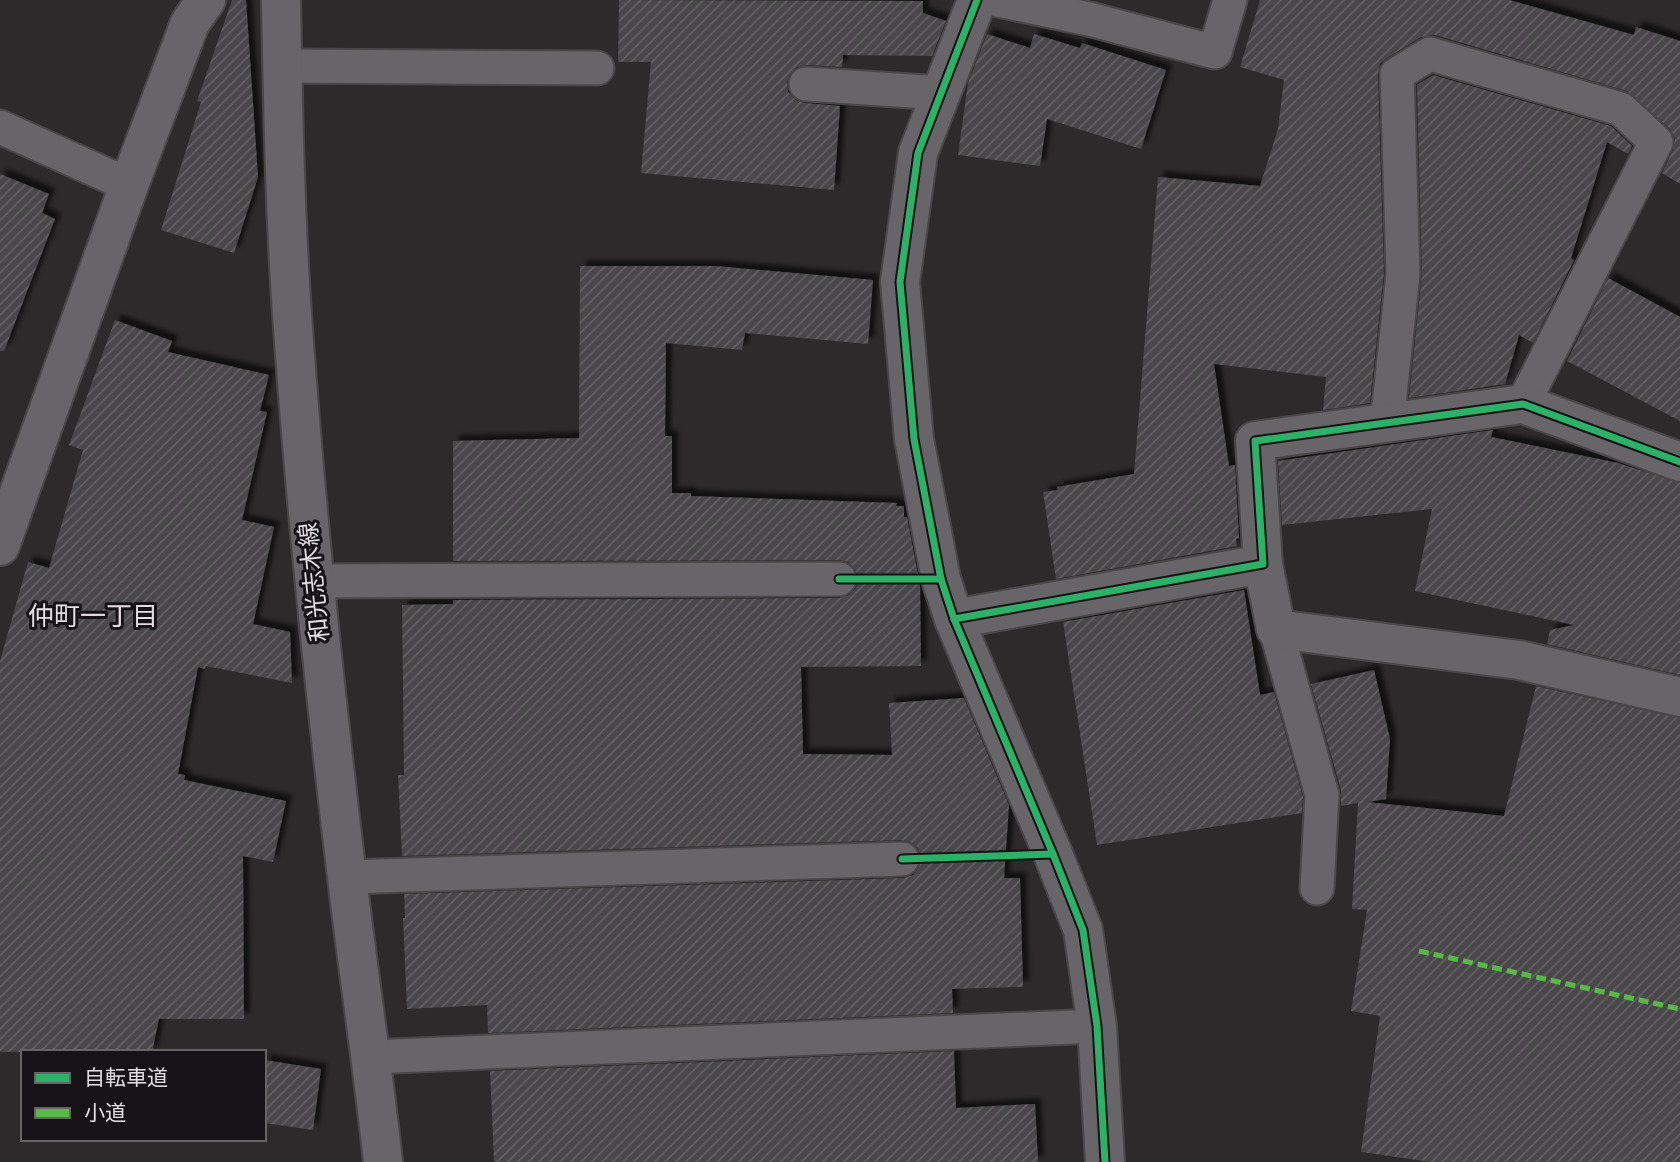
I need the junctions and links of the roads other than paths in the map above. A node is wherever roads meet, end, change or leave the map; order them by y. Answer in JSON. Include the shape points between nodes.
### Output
{"nodes":[{"id":1,"x":206,"y":0,"type":"edge"},
{"id":2,"x":281,"y":0,"type":"edge"},
{"id":3,"x":977,"y":0,"type":"edge"},
{"id":4,"x":998,"y":0,"type":"edge"},
{"id":5,"x":1230,"y":0,"type":"edge"},
{"id":6,"x":1092,"y":10,"type":"edge"},
{"id":7,"x":282,"y":66,"type":"junction"},
{"id":8,"x":597,"y":68,"type":"dead end"},
{"id":9,"x":806,"y":84,"type":"dead end"},
{"id":10,"x":941,"y":93,"type":"junction"},
{"id":11,"x":0,"y":127,"type":"edge"},
{"id":12,"x":129,"y":185,"type":"junction"},
{"id":13,"x":1523,"y":404,"type":"junction"},
{"id":14,"x":1387,"y":423,"type":"junction"},
{"id":15,"x":1680,"y":462,"type":"edge"},
{"id":16,"x":0,"y":546,"type":"edge"},
{"id":17,"x":1263,"y":564,"type":"junction"},
{"id":18,"x":839,"y":579,"type":"dead end"},
{"id":19,"x":316,"y":581,"type":"junction"},
{"id":20,"x":954,"y":619,"type":"junction"},
{"id":21,"x":1276,"y":629,"type":"junction"},
{"id":22,"x":1680,"y":697,"type":"edge"},
{"id":23,"x":902,"y":859,"type":"dead end"},
{"id":24,"x":347,"y":877,"type":"junction"},
{"id":25,"x":1317,"y":888,"type":"dead end"},
{"id":26,"x":1097,"y":1026,"type":"junction"},
{"id":27,"x":372,"y":1057,"type":"junction"},
{"id":28,"x":383,"y":1162,"type":"edge"},
{"id":29,"x":1105,"y":1162,"type":"edge"}],
"edges":[{"from":1,"to":12,"type":"street","via":[[190,23]]},
{"from":2,"to":7,"type":"street","name":"和光志木線"},
{"from":3,"to":10,"type":"street"},
{"from":4,"to":6,"type":"lane"},
{"from":5,"to":6,"type":"lane","via":[[1214,52]]},
{"from":7,"to":8,"type":"lane"},
{"from":7,"to":19,"type":"street","name":"和光志木線","via":[[293,327]]},
{"from":9,"to":10,"type":"lane"},
{"from":10,"to":20,"type":"street","via":[[918,153],[900,282],[914,439],[941,579]]},
{"from":11,"to":12,"type":"lane"},
{"from":12,"to":16,"type":"street"},
{"from":13,"to":14,"type":"street"},
{"from":13,"to":14,"type":"lane","via":[[1656,142],[1621,109],[1430,54],[1397,74],[1403,274]]},
{"from":13,"to":15,"type":"street"},
{"from":14,"to":17,"type":"street","via":[[1255,441]]},
{"from":17,"to":20,"type":"street"},
{"from":17,"to":21,"type":"street"},
{"from":18,"to":19,"type":"lane"},
{"from":19,"to":24,"type":"street","name":"和光志木線"},
{"from":20,"to":26,"type":"street","via":[[1083,930]]},
{"from":21,"to":22,"type":"street","via":[[1519,660]]},
{"from":21,"to":25,"type":"lane","via":[[1322,795]]},
{"from":23,"to":24,"type":"lane"},
{"from":24,"to":27,"type":"street","name":"和光志木線"},
{"from":26,"to":27,"type":"lane"},
{"from":26,"to":29,"type":"street"},
{"from":27,"to":28,"type":"street","name":"和光志木線"}]}
